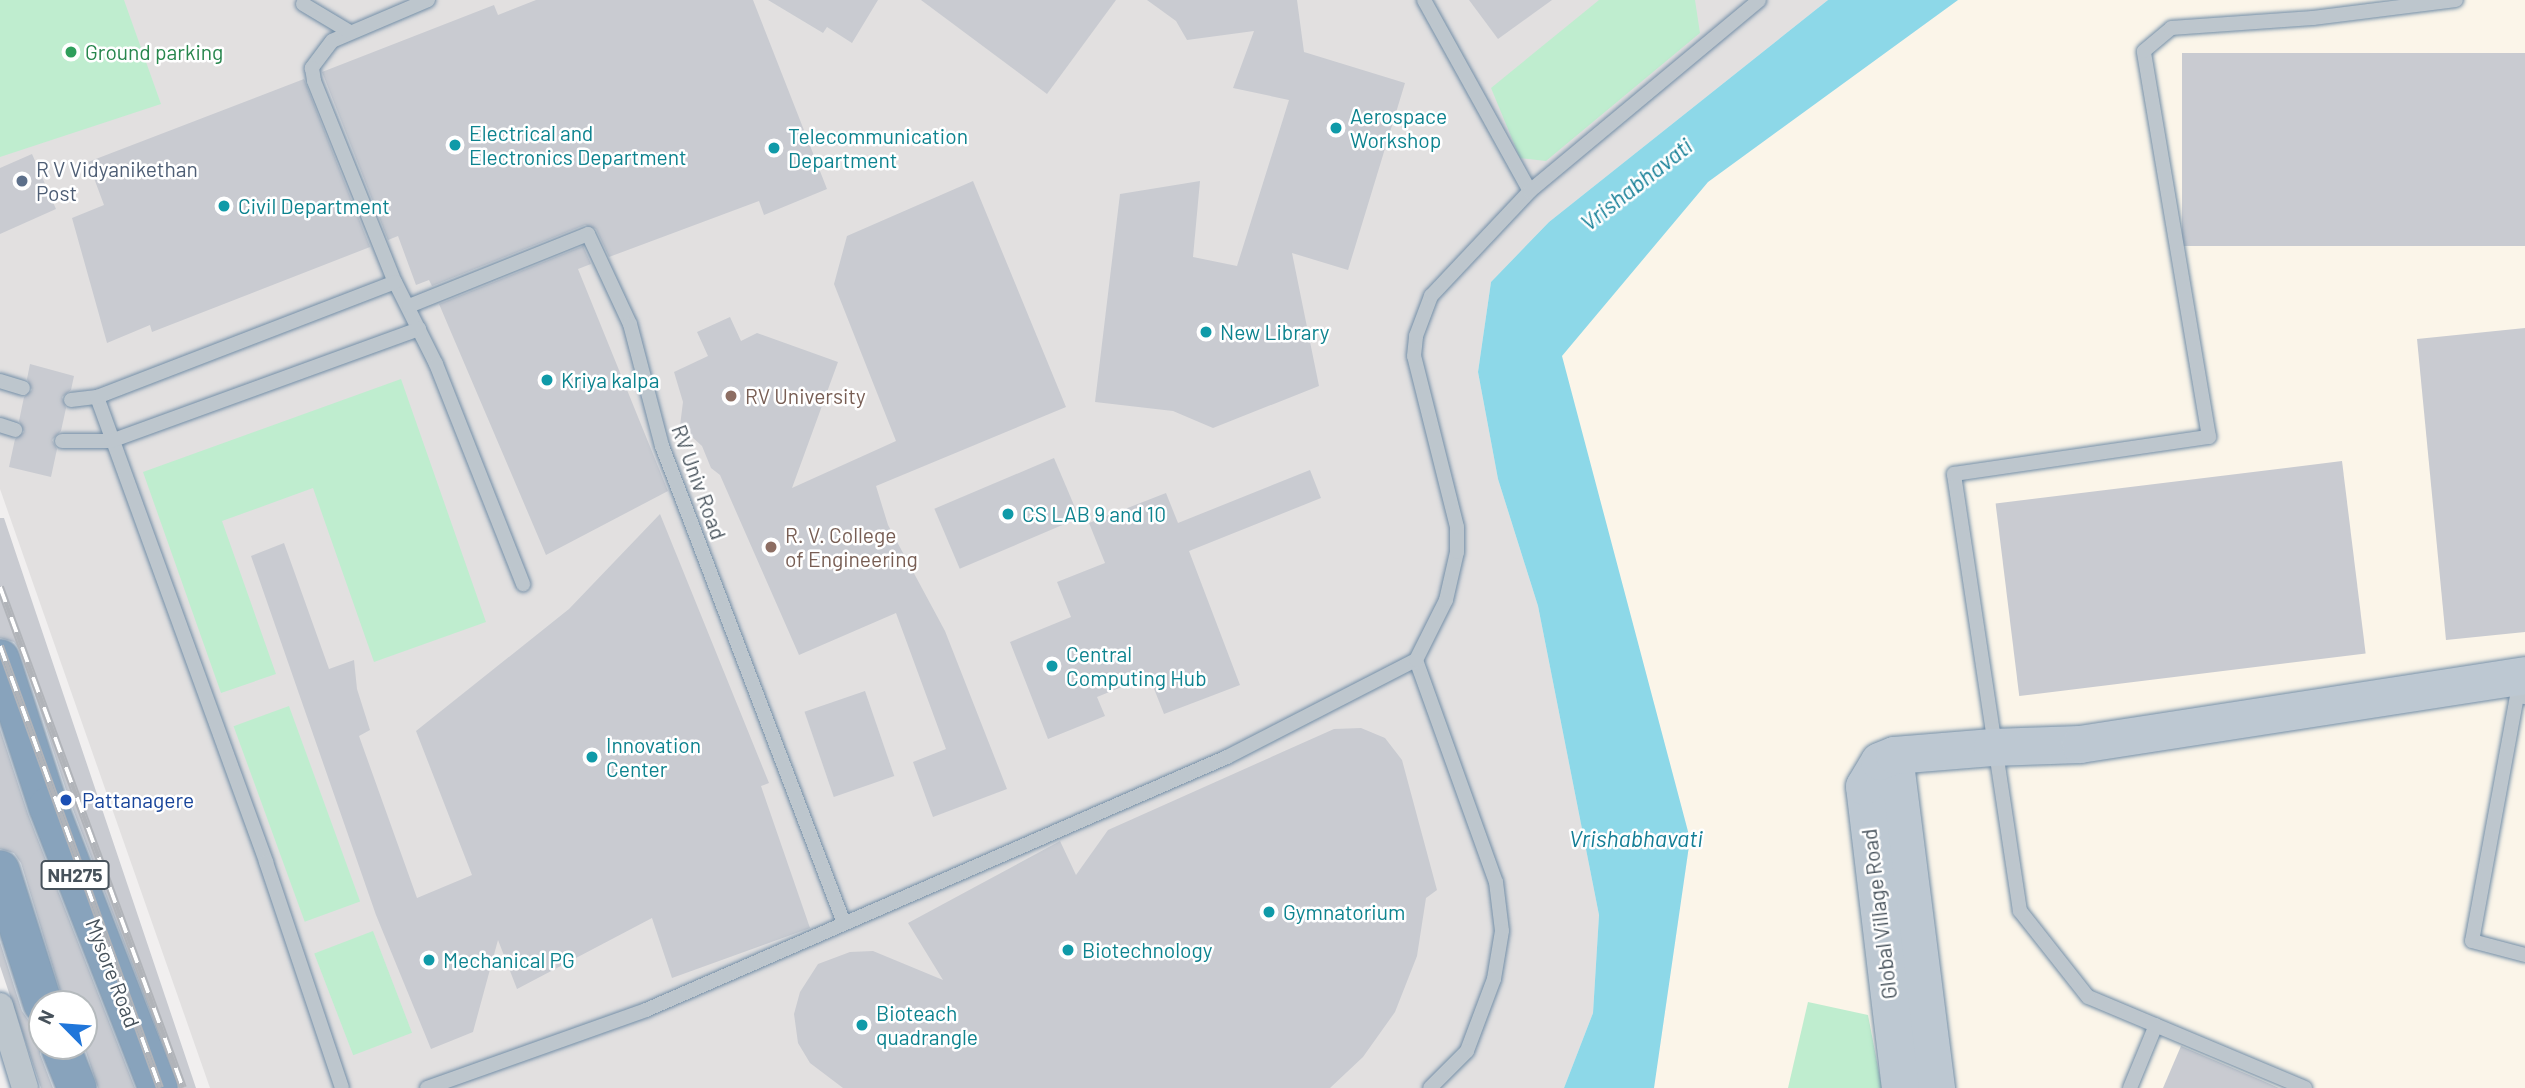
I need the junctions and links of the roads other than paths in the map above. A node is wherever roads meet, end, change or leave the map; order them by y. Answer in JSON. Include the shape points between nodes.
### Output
{"nodes":[{"id":1,"x":428,"y":0,"type":"edge"},
{"id":2,"x":1424,"y":0,"type":"edge"},
{"id":3,"x":1759,"y":0,"type":"edge"},
{"id":4,"x":2456,"y":0,"type":"edge"},
{"id":5,"x":303,"y":4,"type":"dead end"},
{"id":6,"x":350,"y":32,"type":"junction"},
{"id":7,"x":1530,"y":191,"type":"junction"},
{"id":8,"x":395,"y":282,"type":"junction"},
{"id":9,"x":409,"y":306,"type":"junction"},
{"id":10,"x":419,"y":329,"type":"junction"},
{"id":11,"x":0,"y":382,"type":"edge"},
{"id":12,"x":23,"y":388,"type":"dead end"},
{"id":13,"x":97,"y":397,"type":"junction"},
{"id":14,"x":71,"y":400,"type":"dead end"},
{"id":15,"x":62,"y":441,"type":"dead end"},
{"id":16,"x":111,"y":441,"type":"junction"},
{"id":17,"x":523,"y":584,"type":"dead end"},
{"id":18,"x":0,"y":659,"type":"edge"},
{"id":19,"x":1416,"y":660,"type":"junction"},
{"id":20,"x":2525,"y":675,"type":"edge"},
{"id":21,"x":2525,"y":698,"type":"edge"},
{"id":22,"x":1992,"y":747,"type":"junction"},
{"id":23,"x":1894,"y":755,"type":"junction"},
{"id":24,"x":0,"y":870,"type":"edge"},
{"id":25,"x":844,"y":923,"type":"junction"},
{"id":26,"x":2525,"y":955,"type":"edge"},
{"id":27,"x":39,"y":990,"type":"edge"},
{"id":28,"x":0,"y":1006,"type":"edge"},
{"id":29,"x":2156,"y":1025,"type":"junction"},
{"id":30,"x":66,"y":1060,"type":"edge"},
{"id":31,"x":25,"y":1088,"type":"edge"},
{"id":32,"x":77,"y":1088,"type":"edge"},
{"id":33,"x":158,"y":1088,"type":"edge"},
{"id":34,"x":342,"y":1088,"type":"edge"},
{"id":35,"x":427,"y":1088,"type":"edge"},
{"id":36,"x":1430,"y":1088,"type":"edge"},
{"id":37,"x":1900,"y":1088,"type":"edge"},
{"id":38,"x":1936,"y":1088,"type":"edge"},
{"id":39,"x":2130,"y":1088,"type":"edge"},
{"id":40,"x":2305,"y":1088,"type":"edge"}],
"edges":[{"from":1,"to":6,"type":"lane"},
{"from":2,"to":7,"type":"lane"},
{"from":3,"to":7,"type":"lane"},
{"from":4,"to":22,"type":"lane","via":[[2312,18],[2171,28],[2144,51],[2209,437],[1954,474]]},
{"from":5,"to":6,"type":"lane"},
{"from":6,"to":8,"type":"lane","via":[[321,53],[312,68],[314,81]]},
{"from":7,"to":19,"type":"lane","via":[[1474,253],[1443,279],[1416,335],[1414,356],[1457,540],[1446,600]]},
{"from":8,"to":9,"type":"lane"},
{"from":8,"to":13,"type":"lane"},
{"from":9,"to":10,"type":"lane"},
{"from":9,"to":25,"type":"lane","name":"RV Univ Road","via":[[588,234],[629,324],[662,446]]},
{"from":10,"to":16,"type":"lane"},
{"from":10,"to":17,"type":"lane"},
{"from":11,"to":12,"type":"lane"},
{"from":13,"to":14,"type":"lane"},
{"from":13,"to":16,"type":"lane"},
{"from":15,"to":16,"type":"lane"},
{"from":16,"to":34,"type":"lane","via":[[137,501],[262,849]]},
{"from":18,"to":33,"type":"highway","name":"Mysore Road","number":"NH275","via":[[48,806]]},
{"from":19,"to":25,"type":"lane","via":[[1227,757]]},
{"from":19,"to":36,"type":"lane","via":[[1496,882],[1502,930],[1494,979],[1467,1051]]},
{"from":20,"to":22,"type":"street","via":[[2080,744]]},
{"from":21,"to":26,"type":"lane","via":[[2517,696],[2472,941]]},
{"from":22,"to":23,"type":"street"},
{"from":22,"to":29,"type":"lane","via":[[2020,911],[2088,997]]},
{"from":23,"to":37,"type":"street","name":"Global Village Road","via":[[1879,761],[1864,786]]},
{"from":23,"to":38,"type":"street","name":"Global Village Road"},
{"from":24,"to":27,"type":"highway"},
{"from":25,"to":35,"type":"lane","via":[[646,1010]]},
{"from":28,"to":31,"type":"street"},
{"from":29,"to":39,"type":"lane"},
{"from":29,"to":40,"type":"lane"},
{"from":30,"to":32,"type":"highway"}]}
